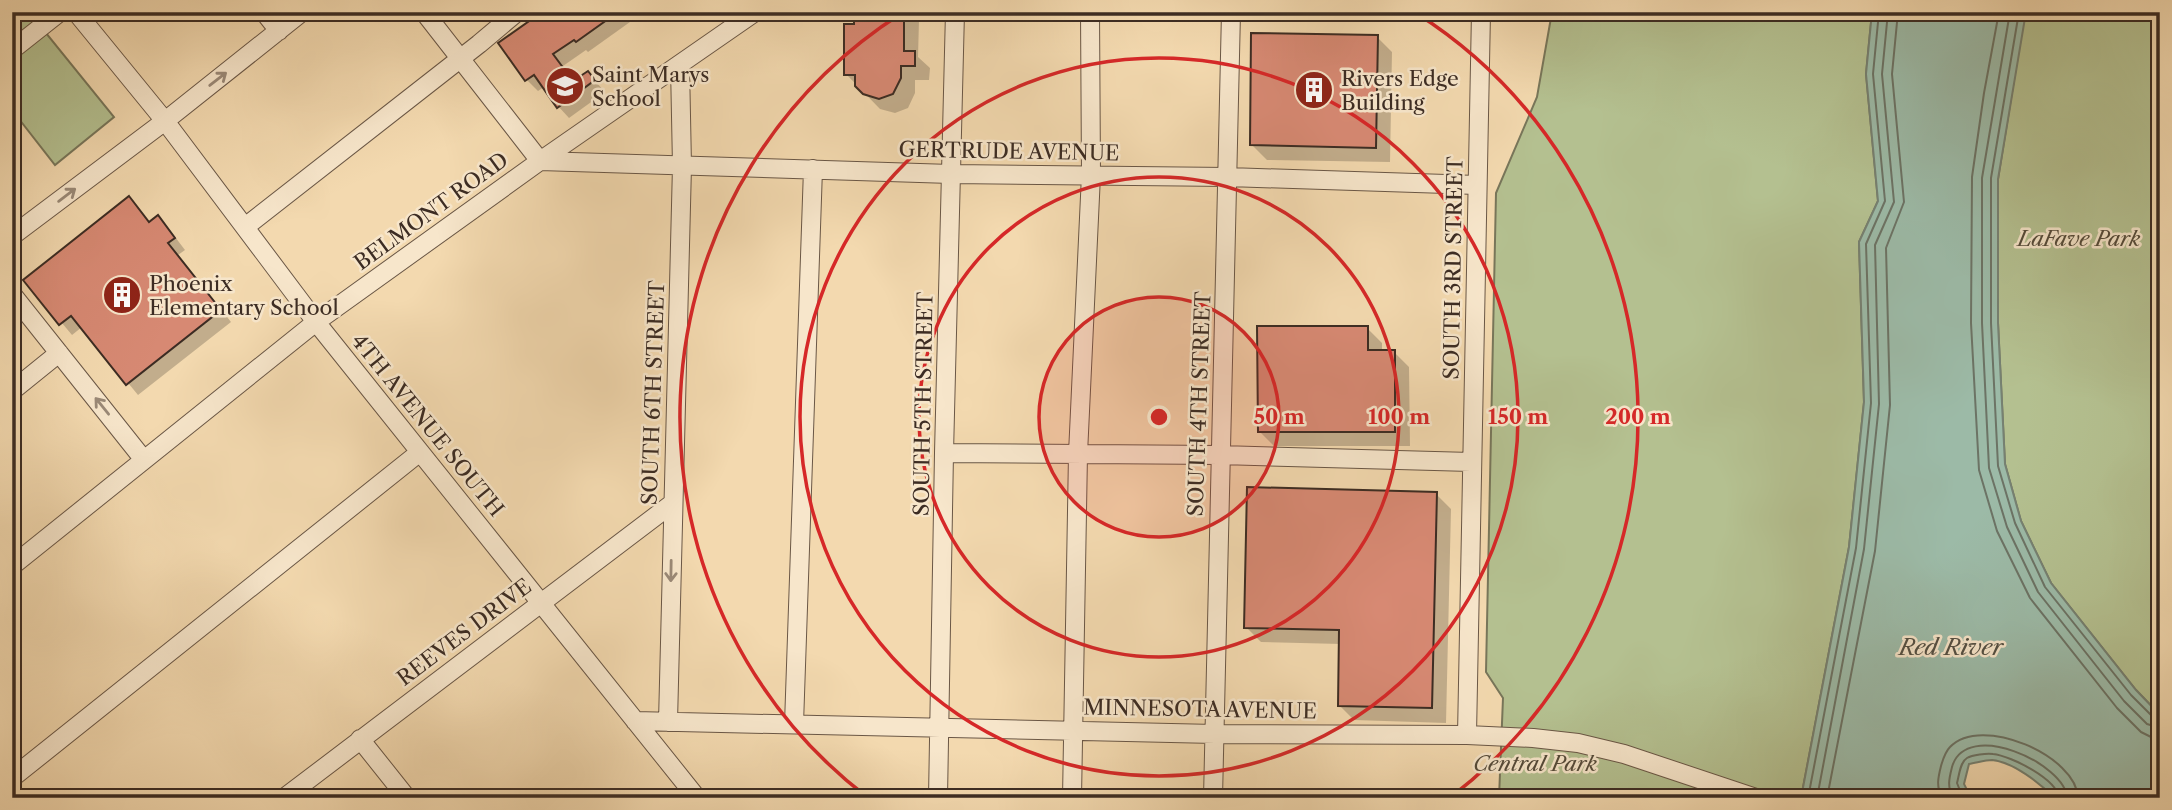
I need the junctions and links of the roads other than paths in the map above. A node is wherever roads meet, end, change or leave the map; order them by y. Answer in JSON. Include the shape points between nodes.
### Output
{"nodes":[{"id":1,"x":60,"y":12,"type":"edge"},
{"id":2,"x":76,"y":12,"type":"edge"},
{"id":3,"x":264,"y":12,"type":"edge"},
{"id":4,"x":302,"y":12,"type":"edge"},
{"id":5,"x":424,"y":12,"type":"edge"},
{"id":6,"x":517,"y":12,"type":"edge"},
{"id":7,"x":755,"y":12,"type":"edge"},
{"id":8,"x":955,"y":12,"type":"edge"},
{"id":9,"x":1090,"y":12,"type":"edge"},
{"id":10,"x":1231,"y":12,"type":"edge"},
{"id":11,"x":1481,"y":12,"type":"edge"},
{"id":12,"x":279,"y":31,"type":"junction"},
{"id":13,"x":12,"y":50,"type":"edge"},
{"id":14,"x":460,"y":59,"type":"junction"},
{"id":15,"x":680,"y":66,"type":"junction"},
{"id":16,"x":165,"y":121,"type":"junction"},
{"id":17,"x":540,"y":161,"type":"junction"},
{"id":18,"x":682,"y":166,"type":"junction"},
{"id":19,"x":813,"y":169,"type":"junction"},
{"id":20,"x":951,"y":174,"type":"junction"},
{"id":21,"x":1091,"y":175,"type":"junction"},
{"id":22,"x":1228,"y":177,"type":"junction"},
{"id":23,"x":1477,"y":185,"type":"junction"},
{"id":24,"x":245,"y":227,"type":"junction"},
{"id":25,"x":12,"y":236,"type":"edge"},
{"id":26,"x":12,"y":294,"type":"edge"},
{"id":27,"x":316,"y":322,"type":"junction"},
{"id":28,"x":59,"y":354,"type":"junction"},
{"id":29,"x":12,"y":391,"type":"edge"},
{"id":30,"x":420,"y":452,"type":"junction"},
{"id":31,"x":944,"y":453,"type":"junction"},
{"id":32,"x":1078,"y":454,"type":"junction"},
{"id":33,"x":1220,"y":454,"type":"junction"},
{"id":34,"x":144,"y":460,"type":"junction"},
{"id":35,"x":1471,"y":462,"type":"junction"},
{"id":36,"x":673,"y":503,"type":"junction"},
{"id":37,"x":12,"y":566,"type":"edge"},
{"id":38,"x":541,"y":602,"type":"junction"},
{"id":39,"x":635,"y":722,"type":"junction"},
{"id":40,"x":668,"y":722,"type":"junction"},
{"id":41,"x":794,"y":724,"type":"junction"},
{"id":42,"x":940,"y":727,"type":"junction"},
{"id":43,"x":1074,"y":730,"type":"junction"},
{"id":44,"x":1215,"y":734,"type":"junction"},
{"id":45,"x":1467,"y":735,"type":"junction"},
{"id":46,"x":360,"y":739,"type":"junction"},
{"id":47,"x":12,"y":778,"type":"edge"},
{"id":48,"x":284,"y":798,"type":"edge"},
{"id":49,"x":407,"y":798,"type":"edge"},
{"id":50,"x":697,"y":798,"type":"edge"},
{"id":51,"x":939,"y":798,"type":"edge"},
{"id":52,"x":1072,"y":798,"type":"edge"},
{"id":53,"x":1213,"y":798,"type":"edge"},
{"id":54,"x":1756,"y":798,"type":"edge"}],
"edges":[{"from":1,"to":13,"type":"street"},
{"from":2,"to":16,"type":"street","name":"4TH AVENUE SOUTH"},
{"from":3,"to":12,"type":"street"},
{"from":4,"to":12,"type":"street"},
{"from":5,"to":14,"type":"street"},
{"from":6,"to":14,"type":"street"},
{"from":7,"to":15,"type":"street","name":"BELMONT ROAD"},
{"from":8,"to":20,"type":"street","name":"SOUTH 5TH STREET"},
{"from":9,"to":21,"type":"street"},
{"from":10,"to":22,"type":"street","name":"SOUTH 4TH STREET"},
{"from":11,"to":23,"type":"street","name":"SOUTH 3RD STREET"},
{"from":16,"to":12,"type":"street","one_way":true},
{"from":14,"to":17,"type":"street"},
{"from":14,"to":24,"type":"street"},
{"from":15,"to":17,"type":"street","name":"BELMONT ROAD"},
{"from":15,"to":18,"type":"street","name":"SOUTH 6TH STREET"},
{"from":16,"to":24,"type":"street","name":"4TH AVENUE SOUTH"},
{"from":25,"to":16,"type":"street","one_way":true},
{"from":17,"to":18,"type":"street","name":"GERTRUDE AVENUE"},
{"from":17,"to":27,"type":"street","name":"BELMONT ROAD"},
{"from":18,"to":19,"type":"street","name":"GERTRUDE AVENUE"},
{"from":18,"to":36,"type":"street","name":"SOUTH 6TH STREET"},
{"from":19,"to":20,"type":"street","name":"GERTRUDE AVENUE"},
{"from":19,"to":41,"type":"street"},
{"from":20,"to":21,"type":"street","name":"GERTRUDE AVENUE"},
{"from":20,"to":31,"type":"street","name":"SOUTH 5TH STREET"},
{"from":21,"to":22,"type":"street","name":"GERTRUDE AVENUE"},
{"from":21,"to":32,"type":"street"},
{"from":22,"to":23,"type":"street","name":"GERTRUDE AVENUE"},
{"from":22,"to":33,"type":"street","name":"SOUTH 4TH STREET"},
{"from":23,"to":35,"type":"street","name":"SOUTH 3RD STREET"},
{"from":24,"to":27,"type":"street","name":"4TH AVENUE SOUTH"},
{"from":26,"to":28,"type":"street"},
{"from":27,"to":30,"type":"street","name":"4TH AVENUE SOUTH"},
{"from":27,"to":34,"type":"street","name":"BELMONT ROAD"},
{"from":28,"to":29,"type":"street"},
{"from":34,"to":28,"type":"street","one_way":true},
{"from":30,"to":38,"type":"street","name":"4TH AVENUE SOUTH"},
{"from":30,"to":47,"type":"street"},
{"from":31,"to":32,"type":"street"},
{"from":31,"to":42,"type":"street","name":"SOUTH 5TH STREET"},
{"from":32,"to":33,"type":"street"},
{"from":32,"to":43,"type":"street"},
{"from":33,"to":35,"type":"street"},
{"from":33,"to":44,"type":"street","name":"SOUTH 4TH STREET"},
{"from":34,"to":37,"type":"street","name":"BELMONT ROAD"},
{"from":35,"to":45,"type":"street","name":"SOUTH 3RD STREET"},
{"from":36,"to":38,"type":"street","name":"REEVES DRIVE"},
{"from":36,"to":40,"type":"street","name":"SOUTH 6TH STREET","one_way":true},
{"from":38,"to":39,"type":"street","name":"4TH AVENUE SOUTH"},
{"from":38,"to":46,"type":"street","name":"REEVES DRIVE"},
{"from":39,"to":40,"type":"street","name":"MINNESOTA AVENUE"},
{"from":39,"to":50,"type":"street","name":"4TH AVENUE SOUTH"},
{"from":40,"to":41,"type":"street","name":"MINNESOTA AVENUE"},
{"from":41,"to":42,"type":"street","name":"MINNESOTA AVENUE"},
{"from":42,"to":43,"type":"street","name":"MINNESOTA AVENUE"},
{"from":42,"to":51,"type":"street","name":"SOUTH 5TH STREET"},
{"from":43,"to":44,"type":"street","name":"MINNESOTA AVENUE"},
{"from":43,"to":52,"type":"street"},
{"from":44,"to":45,"type":"street","name":"MINNESOTA AVENUE"},
{"from":44,"to":53,"type":"street","name":"SOUTH 4TH STREET"},
{"from":45,"to":54,"type":"street","name":"MINNESOTA AVENUE","via":[[1577,743]]},
{"from":46,"to":48,"type":"street","name":"REEVES DRIVE"},
{"from":46,"to":49,"type":"street"}]}
